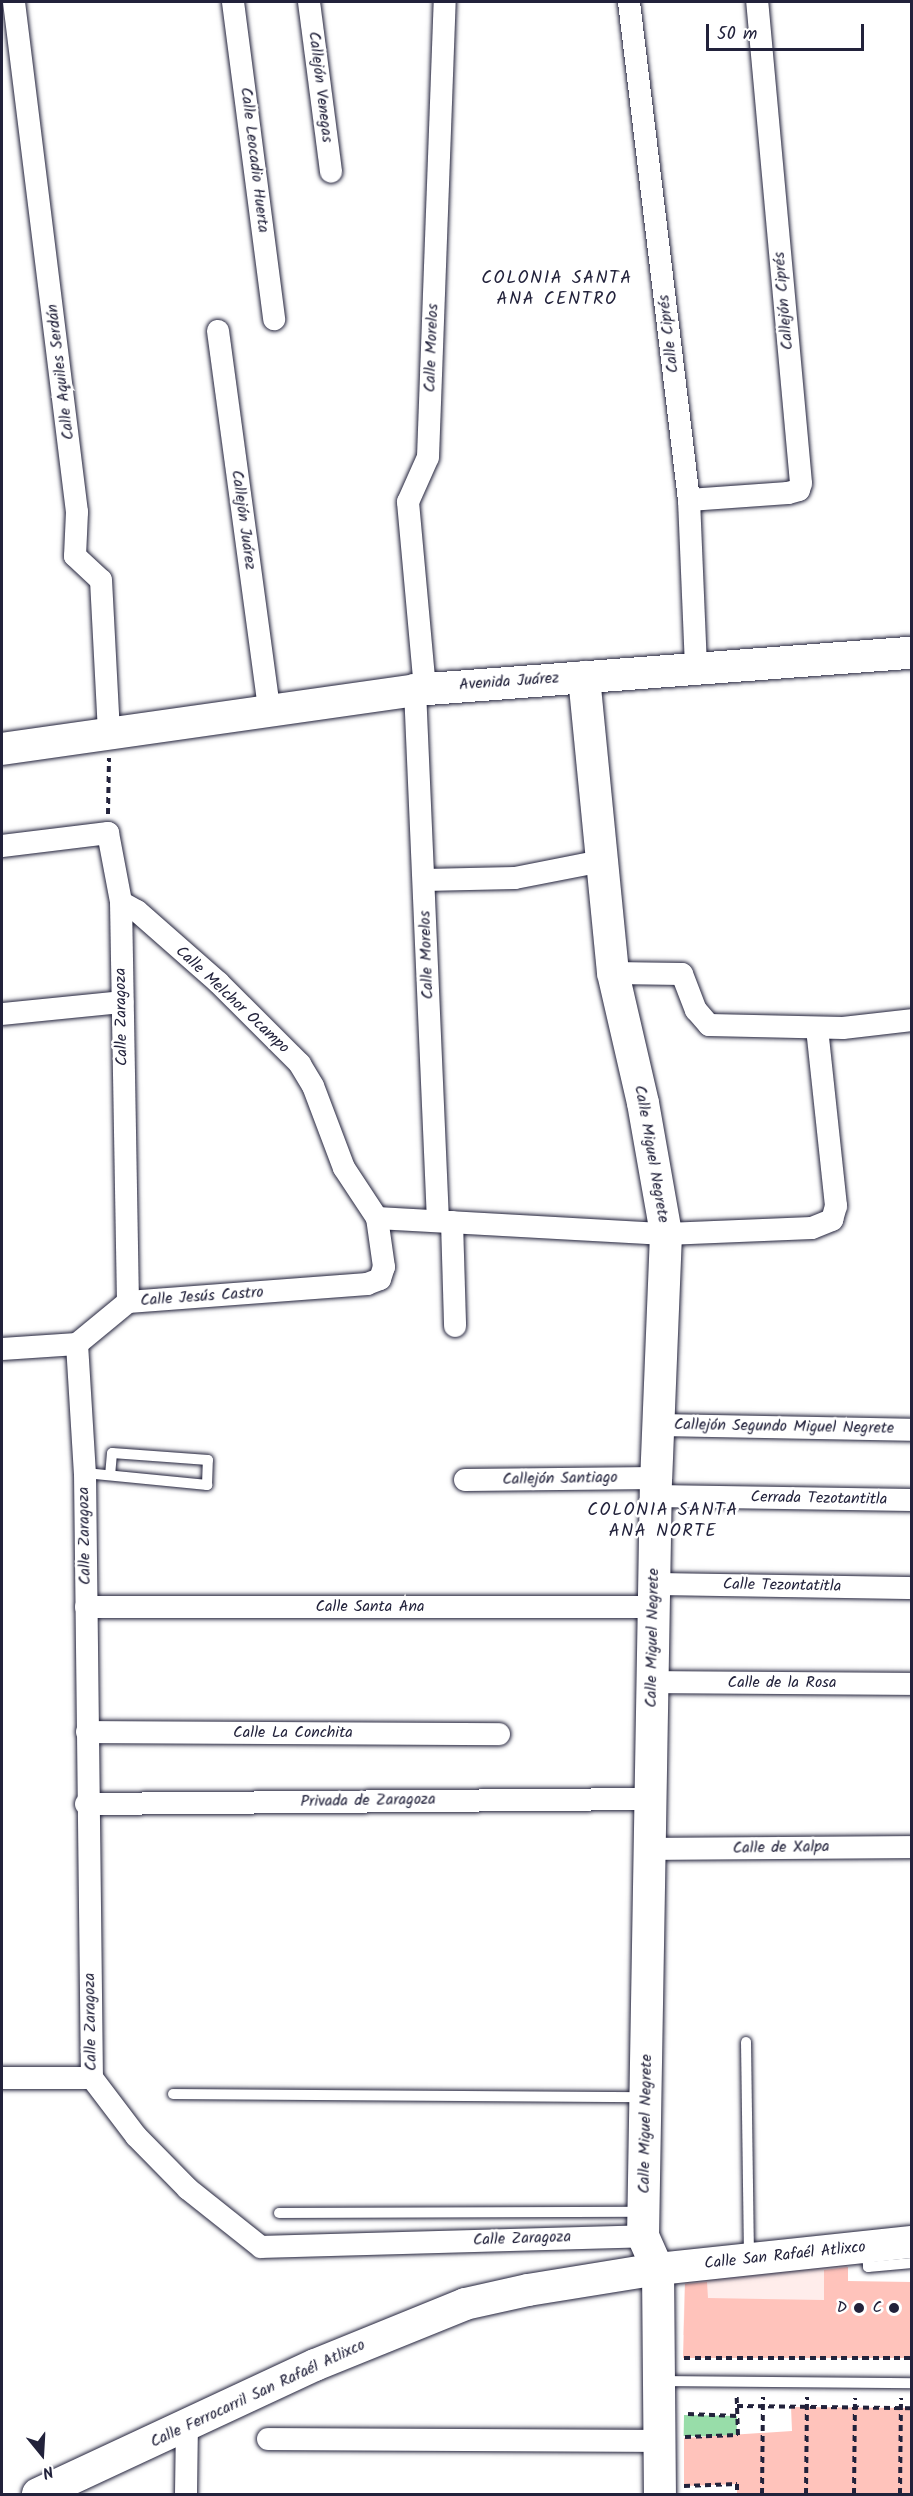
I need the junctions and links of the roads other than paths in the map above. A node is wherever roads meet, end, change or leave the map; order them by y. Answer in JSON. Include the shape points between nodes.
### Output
{"nodes":[{"id":1,"x":14,"y":2,"type":"edge"},
{"id":2,"x":233,"y":2,"type":"edge"},
{"id":3,"x":309,"y":2,"type":"edge"},
{"id":4,"x":444,"y":2,"type":"edge"},
{"id":5,"x":629,"y":2,"type":"edge"},
{"id":6,"x":757,"y":2,"type":"edge"},
{"id":7,"x":331,"y":172,"type":"dead end"},
{"id":8,"x":274,"y":319,"type":"dead end"},
{"id":9,"x":218,"y":331,"type":"dead end"},
{"id":10,"x":689,"y":500,"type":"junction"},
{"id":11,"x":912,"y":653,"type":"edge"},
{"id":12,"x":696,"y":668,"type":"junction"},
{"id":13,"x":584,"y":677,"type":"junction"},
{"id":14,"x":420,"y":689,"type":"junction"},
{"id":15,"x":269,"y":709,"type":"junction"},
{"id":16,"x":110,"y":733,"type":"junction"},
{"id":17,"x":2,"y":749,"type":"edge"},
{"id":18,"x":2,"y":846,"type":"edge"},
{"id":19,"x":602,"y":861,"type":"junction"},
{"id":20,"x":424,"y":880,"type":"junction"},
{"id":21,"x":121,"y":902,"type":"junction"},
{"id":22,"x":613,"y":973,"type":"junction"},
{"id":23,"x":122,"y":1002,"type":"junction"},
{"id":24,"x":2,"y":1014,"type":"edge"},
{"id":25,"x":912,"y":1020,"type":"edge"},
{"id":26,"x":817,"y":1029,"type":"junction"},
{"id":27,"x":377,"y":1218,"type":"junction"},
{"id":28,"x":445,"y":1221,"type":"junction"},
{"id":29,"x":666,"y":1234,"type":"junction"},
{"id":30,"x":380,"y":1279,"type":"joint"},
{"id":31,"x":128,"y":1302,"type":"junction"},
{"id":32,"x":455,"y":1326,"type":"dead end"},
{"id":33,"x":77,"y":1344,"type":"junction"},
{"id":34,"x":2,"y":1349,"type":"edge"},
{"id":35,"x":657,"y":1425,"type":"junction"},
{"id":36,"x":912,"y":1430,"type":"edge"},
{"id":37,"x":85,"y":1473,"type":"junction"},
{"id":38,"x":110,"y":1475,"type":"junction"},
{"id":39,"x":465,"y":1480,"type":"dead end"},
{"id":40,"x":655,"y":1487,"type":"junction"},
{"id":41,"x":912,"y":1500,"type":"edge"},
{"id":42,"x":912,"y":1588,"type":"edge"},
{"id":43,"x":653,"y":1595,"type":"junction"},
{"id":44,"x":86,"y":1607,"type":"junction"},
{"id":45,"x":652,"y":1682,"type":"junction"},
{"id":46,"x":912,"y":1684,"type":"edge"},
{"id":47,"x":87,"y":1732,"type":"junction"},
{"id":48,"x":499,"y":1734,"type":"dead end"},
{"id":49,"x":650,"y":1799,"type":"junction"},
{"id":50,"x":86,"y":1804,"type":"junction"},
{"id":51,"x":912,"y":1847,"type":"edge"},
{"id":52,"x":650,"y":1849,"type":"junction"},
{"id":53,"x":746,"y":2042,"type":"dead end"},
{"id":54,"x":2,"y":2078,"type":"edge"},
{"id":55,"x":92,"y":2078,"type":"junction"},
{"id":56,"x":173,"y":2094,"type":"dead end"},
{"id":57,"x":646,"y":2097,"type":"junction"},
{"id":58,"x":279,"y":2213,"type":"dead end"},
{"id":59,"x":644,"y":2224,"type":"junction"},
{"id":60,"x":912,"y":2242,"type":"edge"},
{"id":61,"x":867,"y":2247,"type":"junction"},
{"id":62,"x":749,"y":2260,"type":"junction"},
{"id":63,"x":912,"y":2263,"type":"edge"},
{"id":64,"x":658,"y":2270,"type":"junction"},
{"id":65,"x":661,"y":2380,"type":"junction"},
{"id":66,"x":906,"y":2382,"type":"edge"},
{"id":67,"x":187,"y":2426,"type":"junction"},
{"id":68,"x":268,"y":2439,"type":"dead end"},
{"id":69,"x":672,"y":2439,"type":"junction"},
{"id":70,"x":672,"y":2490,"type":"edge"},
{"id":71,"x":38,"y":2494,"type":"edge"},
{"id":72,"x":186,"y":2494,"type":"edge"}],
"edges":[{"from":1,"to":16,"type":"street","name":"Calle Aquiles Serdán","via":[[76,501],[75,556],[102,580]]},
{"from":2,"to":8,"type":"street","name":"Calle Leocadio Huerta"},
{"from":3,"to":7,"type":"street","name":"Callejón Venegas"},
{"from":4,"to":14,"type":"street","name":"Calle Morelos","via":[[428,457],[408,502]]},
{"from":5,"to":10,"type":"street","name":"Calle Ciprés"},
{"from":6,"to":10,"type":"street","name":"Callejón Ciprés","via":[[801,483],[799,490],[788,493]]},
{"from":9,"to":15,"type":"street","name":"Callejón Juárez"},
{"from":10,"to":12,"type":"street","name":"Calle Ciprés"},
{"from":11,"to":12,"type":"street","name":"Avenida Juárez"},
{"from":12,"to":13,"type":"street","name":"Avenida Juárez"},
{"from":13,"to":14,"type":"street","name":"Avenida Juárez"},
{"from":13,"to":19,"type":"street","name":"Calle Miguel Negrete"},
{"from":14,"to":15,"type":"street","name":"Avenida Juárez"},
{"from":14,"to":20,"type":"street","name":"Calle Morelos"},
{"from":15,"to":16,"type":"street","name":"Avenida Juárez"},
{"from":16,"to":17,"type":"street","name":"Avenida Juárez"},
{"from":18,"to":21,"type":"street","name":"Calle Zaragoza","via":[[108,833]]},
{"from":19,"to":20,"type":"street","via":[[515,878]]},
{"from":19,"to":22,"type":"street","name":"Calle Miguel Negrete"},
{"from":20,"to":28,"type":"street","name":"Calle Morelos"},
{"from":21,"to":23,"type":"street","name":"Calle Zaragoza"},
{"from":21,"to":27,"type":"street","name":"Calle Melchor Ocampo","via":[[137,911],[219,983],[300,1064],[314,1086],[344,1168]]},
{"from":22,"to":26,"type":"street","via":[[682,974],[696,1010],[709,1025]]},
{"from":22,"to":29,"type":"street","name":"Calle Miguel Negrete","via":[[643,1103]]},
{"from":23,"to":24,"type":"street"},
{"from":23,"to":31,"type":"street","name":"Calle Zaragoza"},
{"from":25,"to":26,"type":"street"},
{"from":26,"to":29,"type":"street","via":[[836,1206],[832,1220],[812,1228]]},
{"from":27,"to":28,"type":"street"},
{"from":27,"to":30,"type":"street","name":"Calle Melchor Ocampo","via":[[384,1267]]},
{"from":28,"to":29,"type":"street"},
{"from":28,"to":32,"type":"street","name":"Calle Morelos"},
{"from":29,"to":35,"type":"street","name":"Calle Miguel Negrete"},
{"from":30,"to":31,"type":"street","name":"Calle Jesús Castro","via":[[367,1284]]},
{"from":31,"to":33,"type":"street","name":"Calle Jesús Castro"},
{"from":33,"to":34,"type":"street"},
{"from":33,"to":37,"type":"street","name":"Calle Zaragoza"},
{"from":35,"to":36,"type":"street","name":"Callejón Segundo Miguel Negrete"},
{"from":35,"to":40,"type":"street","name":"Calle Miguel Negrete"},
{"from":37,"to":38,"type":"lane"},
{"from":37,"to":44,"type":"street","name":"Calle Zaragoza"},
{"from":38,"to":38,"type":"lane","via":[[207,1485],[208,1460],[112,1453]]},
{"from":39,"to":40,"type":"street","name":"Callejón Santiago"},
{"from":40,"to":41,"type":"street","name":"Cerrada Tezotantitla"},
{"from":40,"to":43,"type":"street","name":"Calle Miguel Negrete"},
{"from":42,"to":43,"type":"street","name":"Calle Tezontatitla"},
{"from":43,"to":44,"type":"street","name":"Calle Santa Ana"},
{"from":43,"to":45,"type":"street","name":"Calle Miguel Negrete"},
{"from":44,"to":47,"type":"street","name":"Calle Zaragoza"},
{"from":45,"to":46,"type":"street","name":"Calle de la Rosa"},
{"from":45,"to":49,"type":"street","name":"Calle Miguel Negrete"},
{"from":47,"to":48,"type":"street","name":"Calle La Conchita"},
{"from":47,"to":50,"type":"street","name":"Calle Zaragoza"},
{"from":49,"to":50,"type":"street","name":"Privada de Zaragoza"},
{"from":49,"to":52,"type":"street","name":"Calle Miguel Negrete"},
{"from":50,"to":55,"type":"street","name":"Calle Zaragoza"},
{"from":51,"to":52,"type":"street","name":"Calle de Xalpa"},
{"from":52,"to":57,"type":"street","name":"Calle Miguel Negrete"},
{"from":53,"to":62,"type":"lane"},
{"from":54,"to":55,"type":"street"},
{"from":55,"to":59,"type":"street","name":"Calle Zaragoza","via":[[136,2136],[188,2189],[261,2247]]},
{"from":56,"to":57,"type":"lane"},
{"from":57,"to":59,"type":"street","name":"Calle Miguel Negrete"},
{"from":58,"to":59,"type":"lane"},
{"from":59,"to":64,"type":"street","name":"Calle Miguel Negrete"},
{"from":60,"to":61,"type":"street","name":"Calle San Rafaél Atlixco"},
{"from":61,"to":62,"type":"street","name":"Calle San Rafaél Atlixco"},
{"from":61,"to":63,"type":"lane","via":[[868,2267]]},
{"from":62,"to":64,"type":"street","name":"Calle San Rafaél Atlixco"},
{"from":64,"to":65,"type":"street","name":"Calle Miguel Negrete"},
{"from":64,"to":67,"type":"street","name":"Calle Ferrocarril San Rafaél Atlixco","via":[[465,2304],[315,2365]]},
{"from":65,"to":66,"type":"lane"},
{"from":65,"to":69,"type":"street","name":"Calle Miguel Negrete"},
{"from":67,"to":71,"type":"street","name":"Calle Ferrocarril San Rafaél Atlixco"},
{"from":67,"to":72,"type":"street"},
{"from":68,"to":69,"type":"street"},
{"from":69,"to":70,"type":"street","name":"Calle Miguel Negrete"}]}
